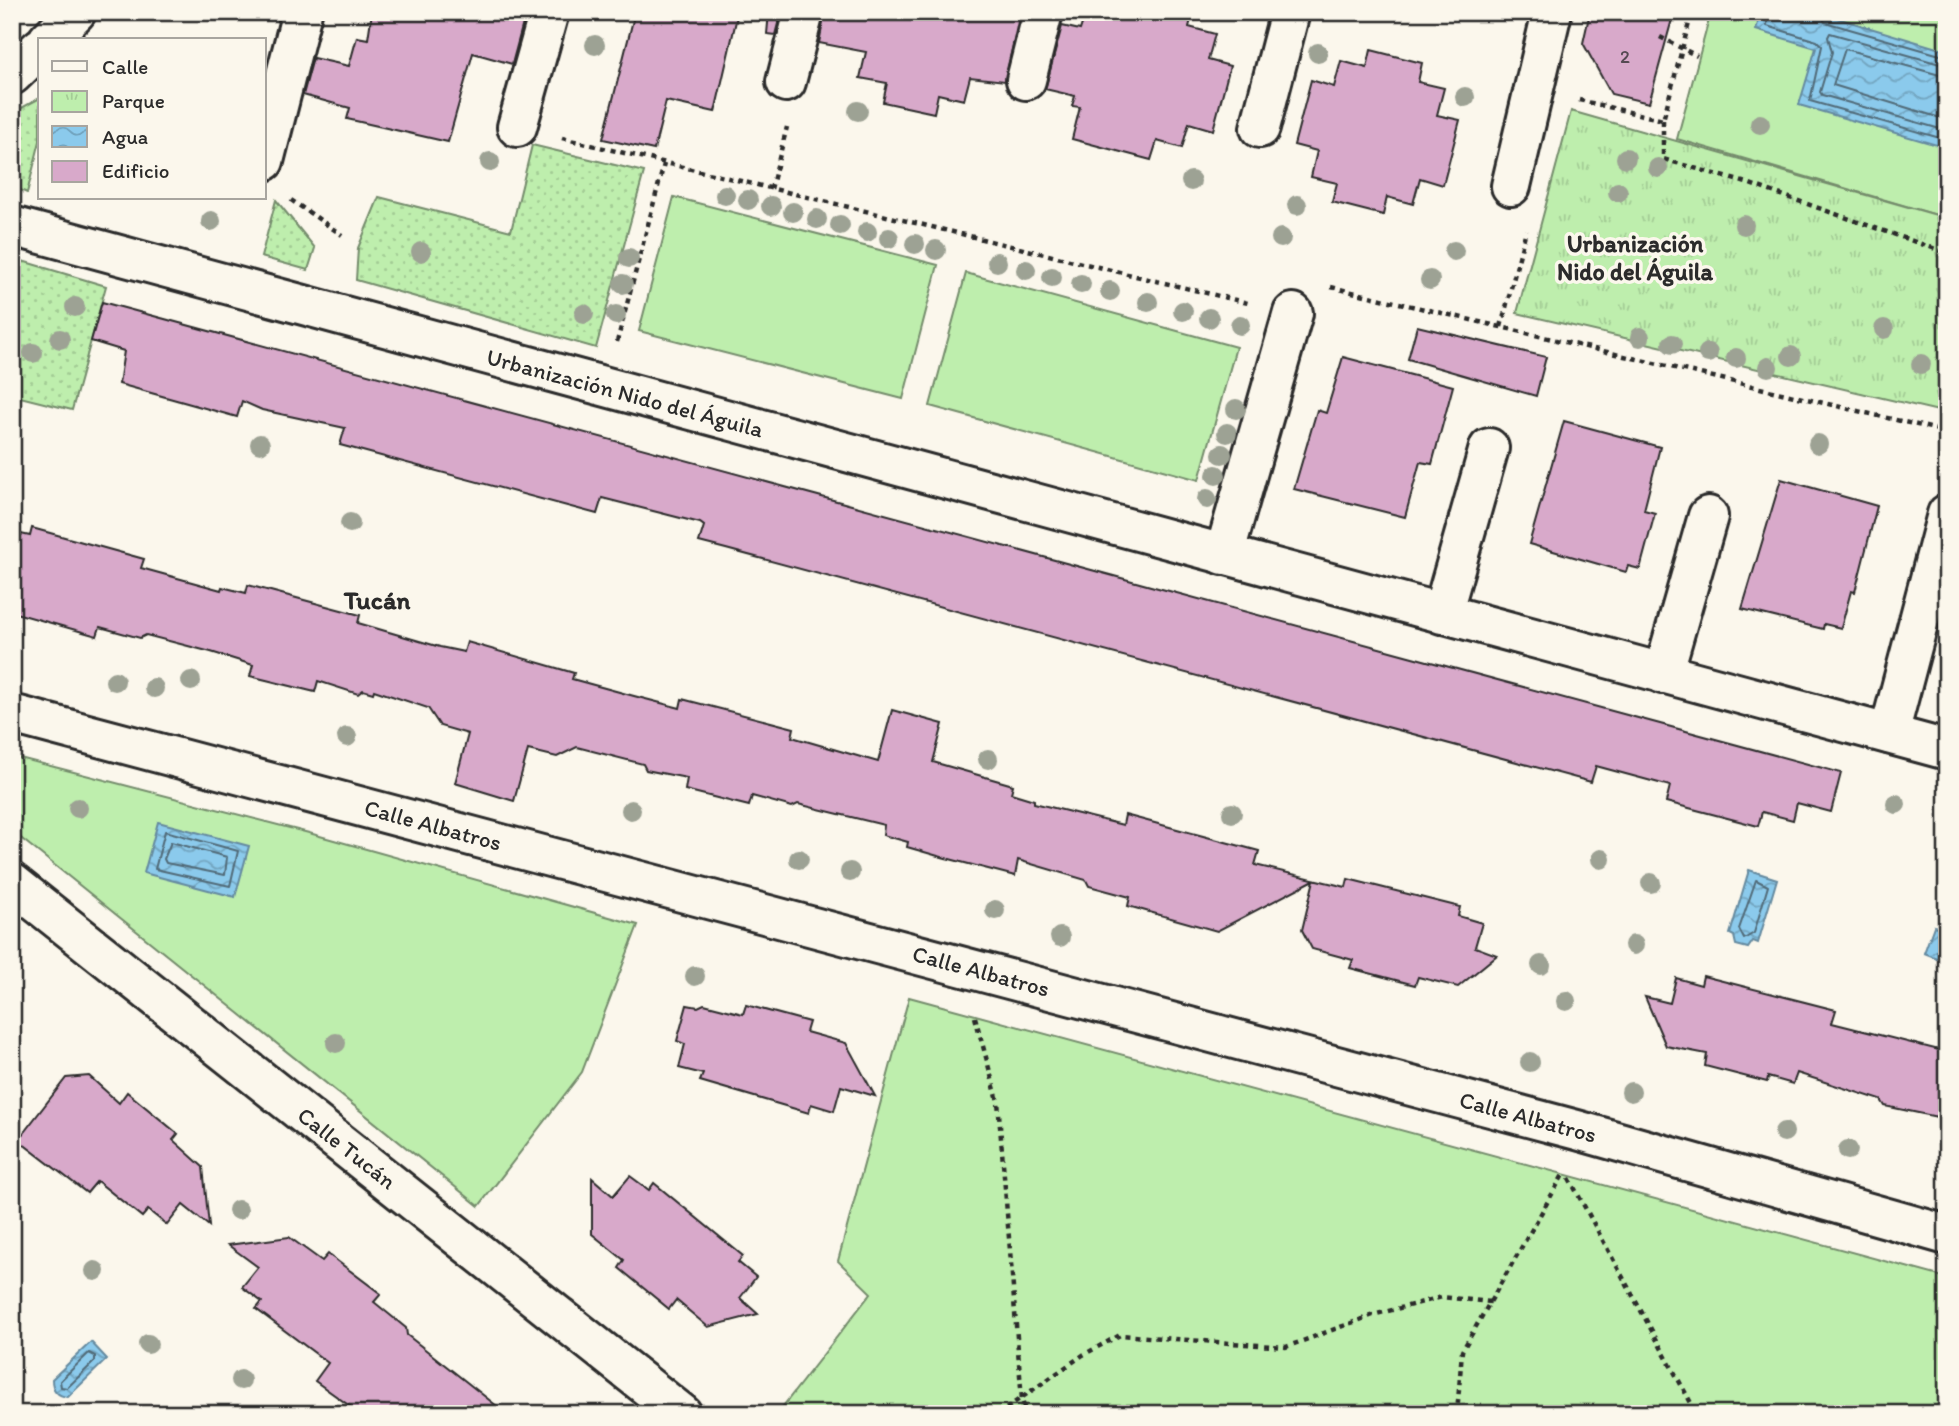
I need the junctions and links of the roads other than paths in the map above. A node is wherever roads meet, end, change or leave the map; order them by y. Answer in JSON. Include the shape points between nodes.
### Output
{"nodes":[{"id":1,"x":76,"y":12,"type":"edge"},
{"id":2,"x":302,"y":12,"type":"edge"},
{"id":3,"x":549,"y":12,"type":"edge"},
{"id":4,"x":804,"y":12,"type":"edge"},
{"id":5,"x":1043,"y":12,"type":"edge"},
{"id":6,"x":1290,"y":12,"type":"edge"},
{"id":7,"x":1552,"y":12,"type":"edge"},
{"id":8,"x":50,"y":38,"type":"edge"},
{"id":9,"x":38,"y":50,"type":"edge"},
{"id":10,"x":12,"y":75,"type":"edge"},
{"id":11,"x":1026,"y":80,"type":"dead end"},
{"id":12,"x":786,"y":82,"type":"road end"},
{"id":13,"x":517,"y":127,"type":"road end"},
{"id":14,"x":1259,"y":128,"type":"dead end"},
{"id":15,"x":266,"y":152,"type":"edge"},
{"id":16,"x":1510,"y":186,"type":"road end"},
{"id":17,"x":19,"y":229,"type":"edge"},
{"id":18,"x":1293,"y":313,"type":"road end"},
{"id":19,"x":1489,"y":448,"type":"dead end"},
{"id":20,"x":1947,"y":514,"type":"edge"},
{"id":21,"x":1708,"y":516,"type":"dead end"},
{"id":22,"x":1224,"y":555,"type":"junction"},
{"id":23,"x":1442,"y":614,"type":"junction"},
{"id":24,"x":1664,"y":674,"type":"junction"},
{"id":25,"x":12,"y":714,"type":"edge"},
{"id":26,"x":1889,"y":734,"type":"junction"},
{"id":27,"x":1947,"y":750,"type":"edge"},
{"id":28,"x":12,"y":883,"type":"edge"},
{"id":29,"x":1947,"y":1235,"type":"edge"},
{"id":30,"x":682,"y":1414,"type":"edge"}],
"edges":[{"from":1,"to":8,"type":"street"},
{"from":2,"to":15,"type":"street"},
{"from":3,"to":13,"type":"street"},
{"from":4,"to":12,"type":"street"},
{"from":5,"to":11,"type":"street"},
{"from":6,"to":14,"type":"street"},
{"from":7,"to":16,"type":"street"},
{"from":9,"to":10,"type":"street"},
{"from":17,"to":22,"type":"street","name":"Urbanización Nido del Águila"},
{"from":18,"to":22,"type":"street"},
{"from":19,"to":23,"type":"street"},
{"from":20,"to":26,"type":"street"},
{"from":21,"to":24,"type":"street"},
{"from":22,"to":23,"type":"street","name":"Urbanización Nido del Águila"},
{"from":23,"to":24,"type":"street","name":"Urbanización Nido del Águila"},
{"from":24,"to":26,"type":"street","name":"Urbanización Nido del Águila"},
{"from":25,"to":29,"type":"street","name":"Calle Albatros","via":[[1577,1130]]},
{"from":26,"to":27,"type":"street","name":"Urbanización Nido del Águila"},
{"from":28,"to":30,"type":"street","name":"Calle Tucán"}]}
